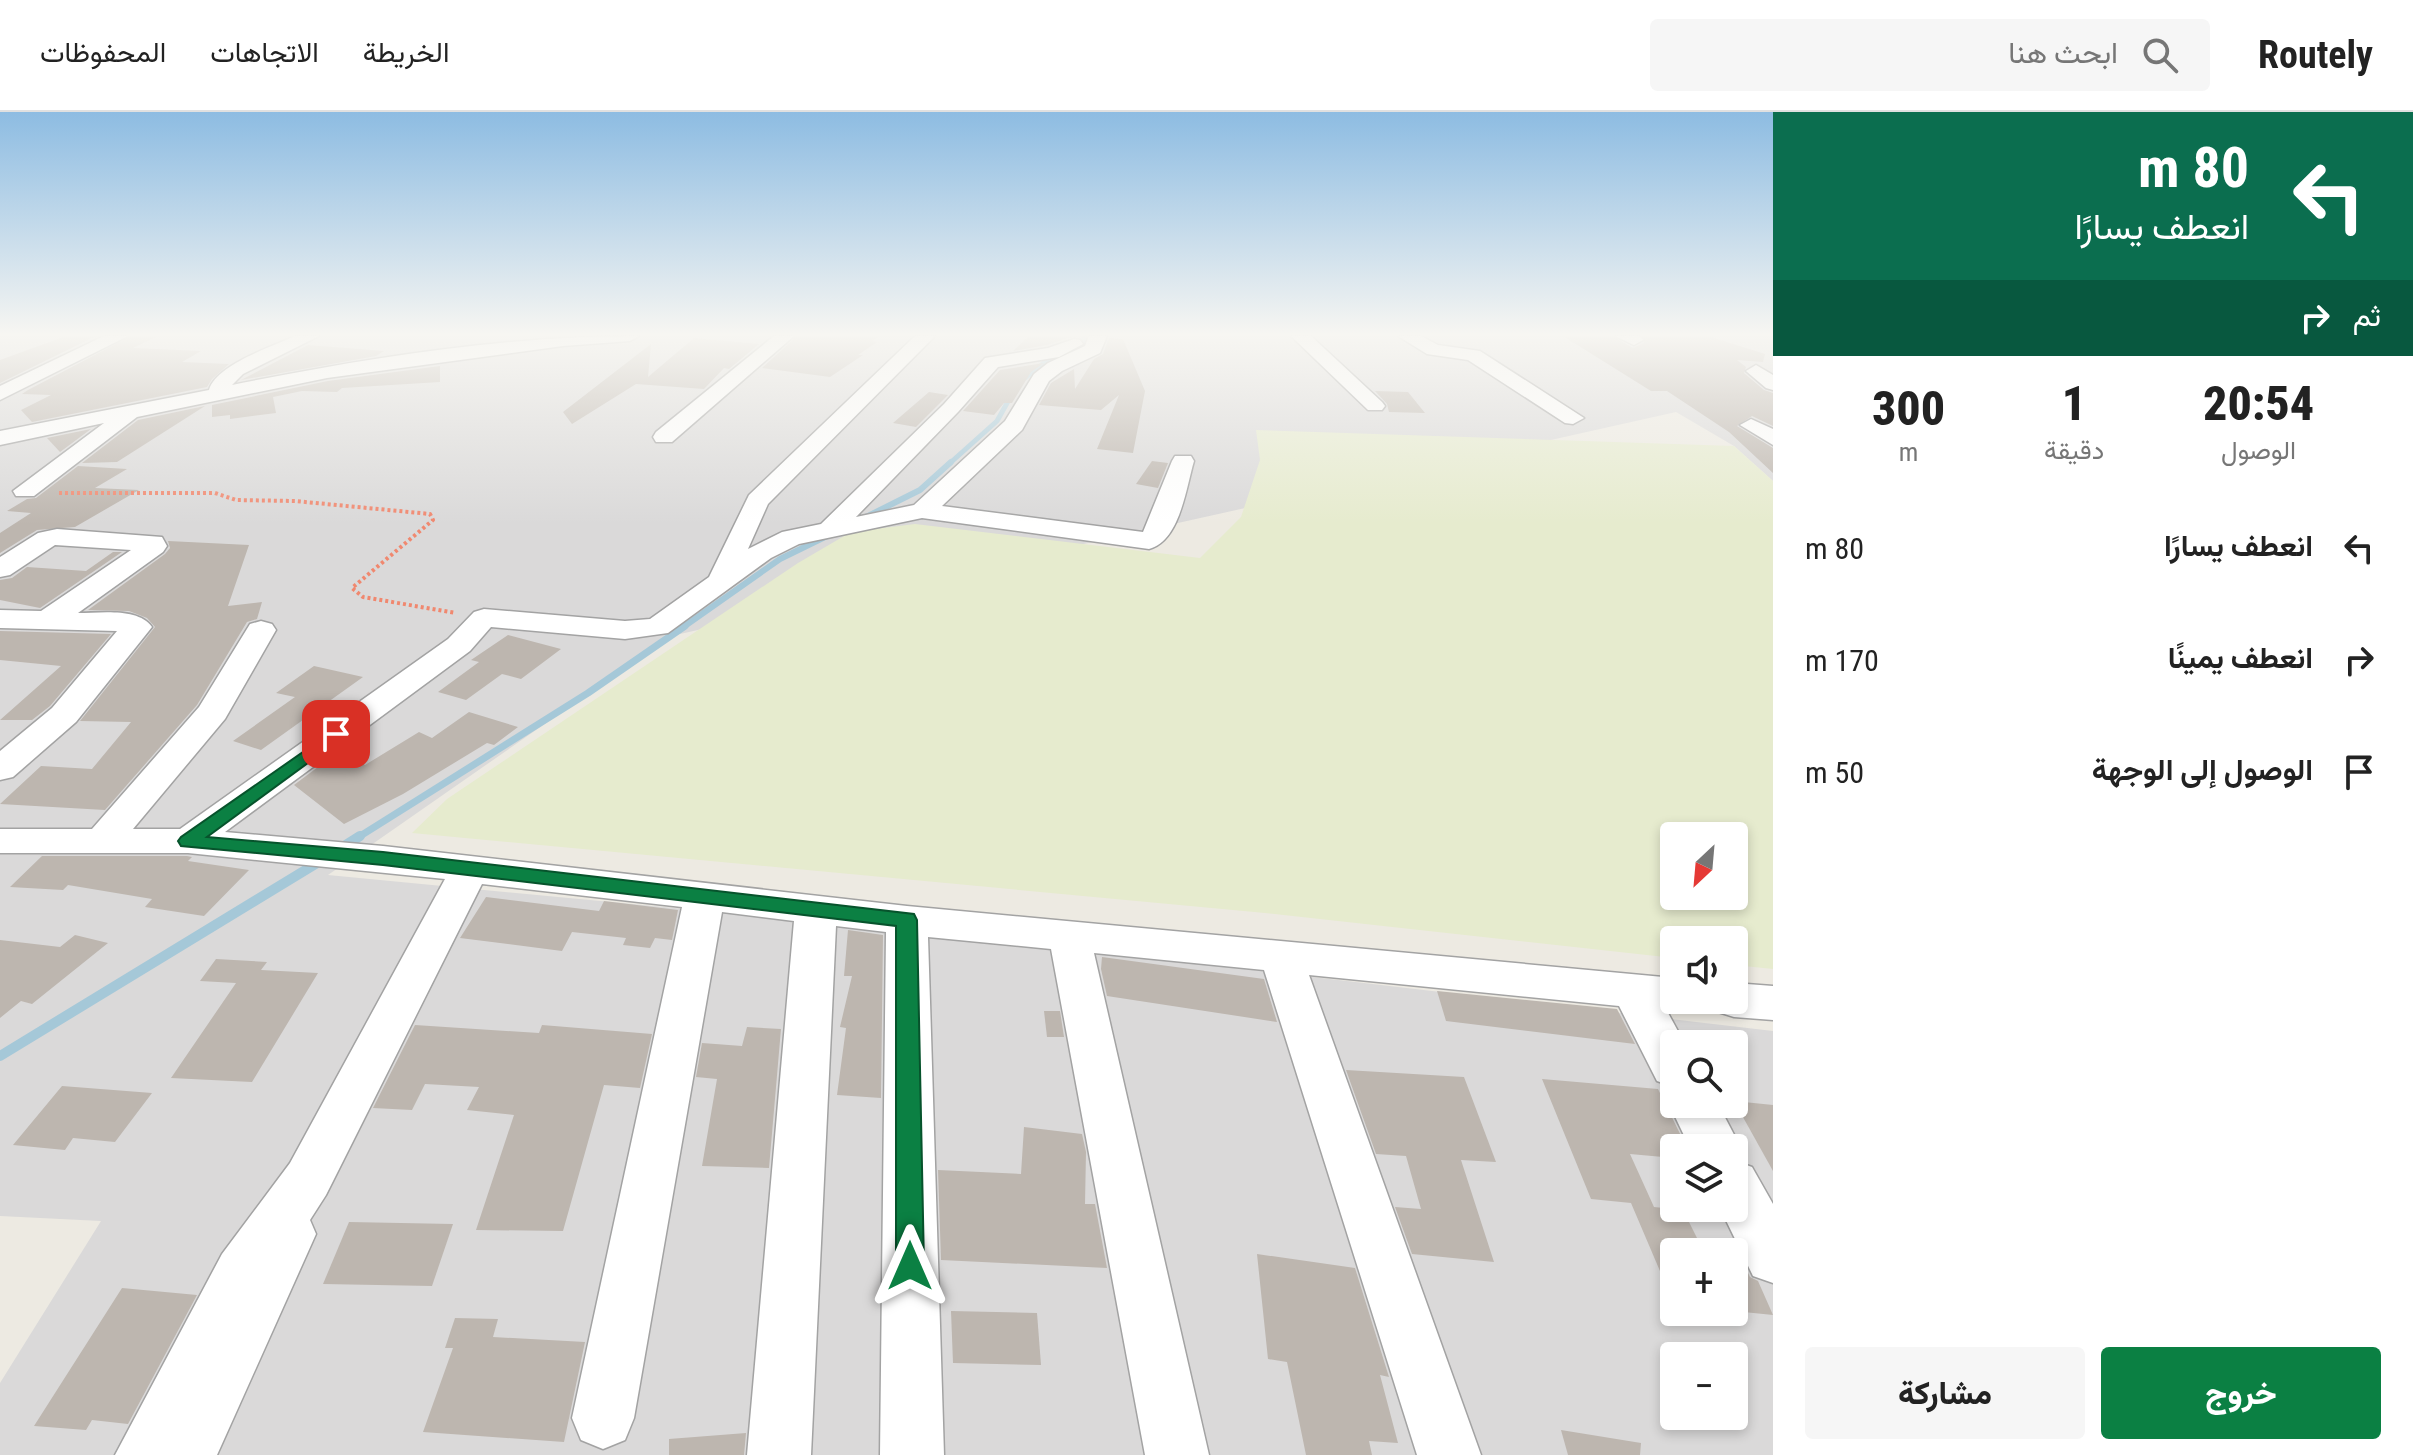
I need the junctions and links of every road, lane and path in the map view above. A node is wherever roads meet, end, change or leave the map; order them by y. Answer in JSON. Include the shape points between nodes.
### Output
{"nodes":[{"id":1,"x":190,"y":399,"type":"edge"},
{"id":2,"x":710,"y":399,"type":"edge"},
{"id":3,"x":862,"y":399,"type":"edge"},
{"id":4,"x":959,"y":399,"type":"edge"},
{"id":5,"x":1029,"y":399,"type":"edge"},
{"id":6,"x":1367,"y":399,"type":"edge"},
{"id":7,"x":1542,"y":399,"type":"edge"},
{"id":8,"x":1375,"y":406,"type":"dead end"},
{"id":9,"x":138,"y":409,"type":"junction"},
{"id":10,"x":1573,"y":418,"type":"dead end"},
{"id":11,"x":1751,"y":425,"type":"dead end"},
{"id":12,"x":664,"y":437,"type":"dead end"},
{"id":13,"x":0,"y":438,"type":"edge"},
{"id":14,"x":1773,"y":438,"type":"edge"},
{"id":15,"x":1183,"y":461,"type":"dead end"},
{"id":16,"x":25,"y":491,"type":"joint"},
{"id":17,"x":922,"y":511,"type":"junction"},
{"id":18,"x":831,"y":528,"type":"junction"},
{"id":19,"x":0,"y":569,"type":"edge"},
{"id":20,"x":722,"y":579,"type":"junction"},
{"id":21,"x":484,"y":618,"type":"junction"},
{"id":22,"x":0,"y":619,"type":"edge"},
{"id":23,"x":45,"y":622,"type":"junction"},
{"id":24,"x":261,"y":630,"type":"dead end"},
{"id":25,"x":0,"y":769,"type":"edge"},
{"id":26,"x":102,"y":841,"type":"junction"},
{"id":27,"x":188,"y":841,"type":"junction"},
{"id":28,"x":5,"y":848,"type":"edge"},
{"id":29,"x":470,"y":869,"type":"junction"},
{"id":30,"x":704,"y":898,"type":"junction"},
{"id":31,"x":816,"y":910,"type":"junction"},
{"id":32,"x":907,"y":920,"type":"junction"},
{"id":33,"x":1069,"y":935,"type":"junction"},
{"id":34,"x":1280,"y":954,"type":"junction"},
{"id":35,"x":1654,"y":993,"type":"edge"},
{"id":36,"x":1748,"y":1001,"type":"edge"},
{"id":37,"x":1773,"y":1003,"type":"edge"},
{"id":38,"x":1664,"y":1030,"type":"edge"},
{"id":39,"x":308,"y":1179,"type":"junction"},
{"id":40,"x":1748,"y":1210,"type":"edge"},
{"id":41,"x":1773,"y":1258,"type":"edge"},
{"id":42,"x":603,"y":1418,"type":"dead end"},
{"id":43,"x":147,"y":1455,"type":"edge"},
{"id":44,"x":185,"y":1455,"type":"edge"},
{"id":45,"x":779,"y":1455,"type":"edge"},
{"id":46,"x":912,"y":1455,"type":"edge"},
{"id":47,"x":1177,"y":1455,"type":"edge"},
{"id":48,"x":1449,"y":1455,"type":"edge"}],
"edges":[{"from":1,"to":9,"type":"street"},
{"from":2,"to":12,"type":"street"},
{"from":3,"to":20,"type":"street","via":[[758,500]]},
{"from":4,"to":18,"type":"street"},
{"from":5,"to":17,"type":"street","via":[[1014,425]]},
{"from":6,"to":8,"type":"street"},
{"from":7,"to":10,"type":"street"},
{"from":9,"to":13,"type":"street"},
{"from":9,"to":16,"type":"street"},
{"from":11,"to":14,"type":"street"},
{"from":15,"to":17,"type":"street","via":[[1159,531],[1149,541]]},
{"from":16,"to":21,"type":"path","via":[[215,493],[236,500],[430,514],[433,520],[352,588],[363,597]]},
{"from":17,"to":18,"type":"street"},
{"from":18,"to":20,"type":"street","via":[[791,538]]},
{"from":19,"to":23,"type":"street","via":[[57,537],[153,543]]},
{"from":20,"to":21,"type":"street","via":[[672,619],[643,630]]},
{"from":21,"to":27,"type":"street","via":[[459,645]]},
{"from":22,"to":23,"type":"street"},
{"from":23,"to":25,"type":"street","via":[[137,627],[64,715]]},
{"from":24,"to":26,"type":"street","via":[[213,712]]},
{"from":26,"to":27,"type":"street"},
{"from":26,"to":28,"type":"street"},
{"from":27,"to":29,"type":"street"},
{"from":29,"to":30,"type":"street"},
{"from":29,"to":39,"type":"street"},
{"from":30,"to":31,"type":"street"},
{"from":30,"to":42,"type":"street"},
{"from":31,"to":32,"type":"street"},
{"from":31,"to":45,"type":"street"},
{"from":32,"to":33,"type":"street"},
{"from":32,"to":46,"type":"street"},
{"from":33,"to":34,"type":"street"},
{"from":33,"to":47,"type":"street"},
{"from":34,"to":35,"type":"street"},
{"from":34,"to":48,"type":"street"},
{"from":35,"to":38,"type":"street"},
{"from":36,"to":37,"type":"street"},
{"from":39,"to":43,"type":"street","via":[[242,1272]]},
{"from":39,"to":44,"type":"street","via":[[291,1229]]},
{"from":40,"to":41,"type":"street"}]}
